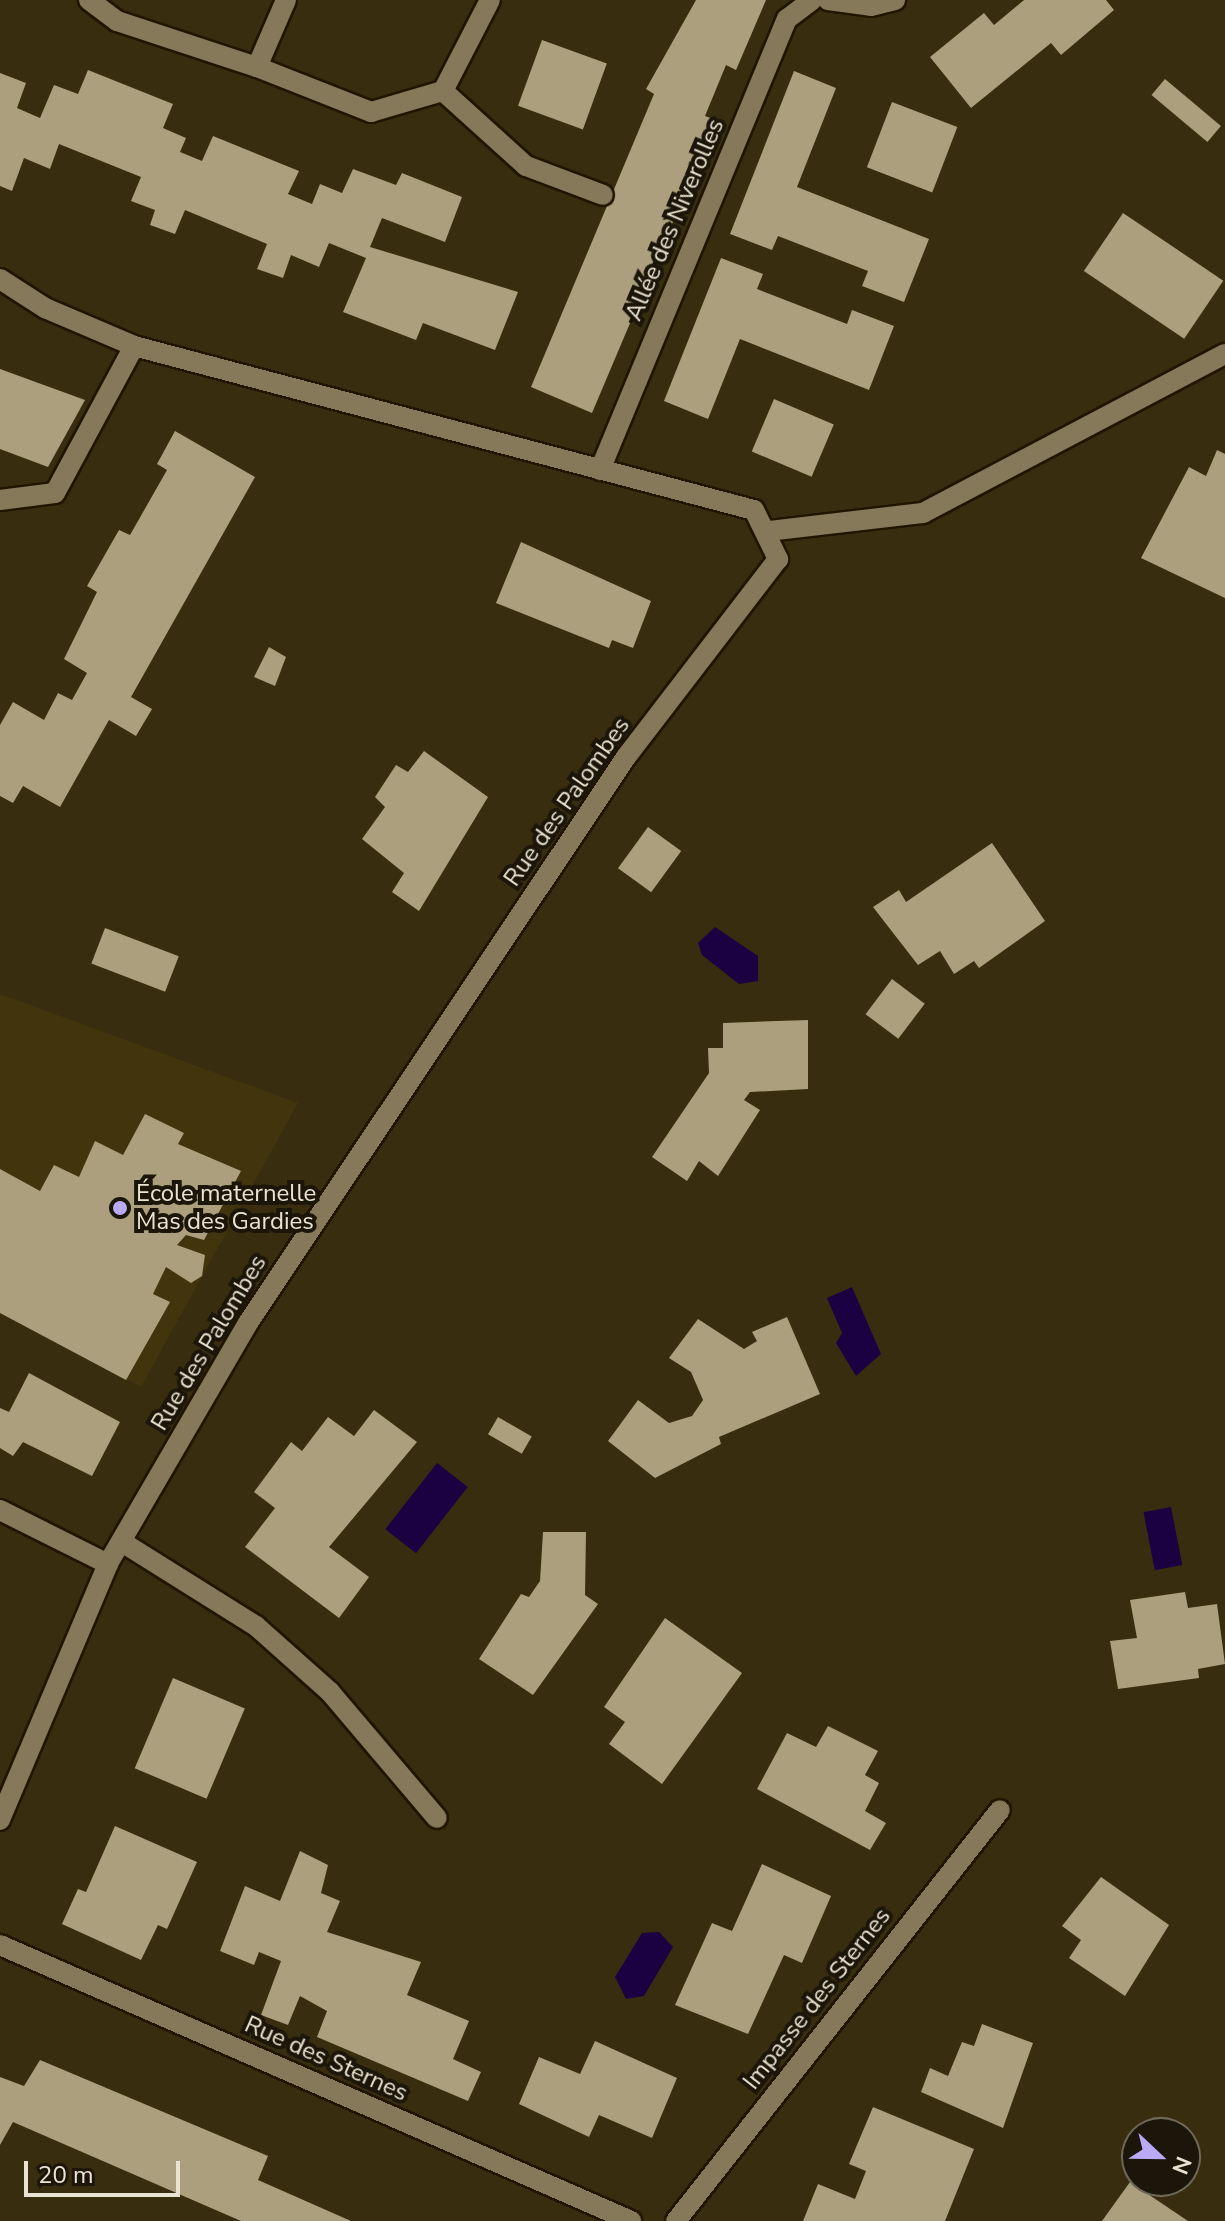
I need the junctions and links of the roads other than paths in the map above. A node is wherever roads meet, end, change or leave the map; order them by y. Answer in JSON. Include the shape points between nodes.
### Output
{"nodes":[{"id":1,"x":89,"y":0,"type":"edge"},
{"id":2,"x":286,"y":0,"type":"edge"},
{"id":3,"x":490,"y":0,"type":"edge"},
{"id":4,"x":812,"y":0,"type":"edge"},
{"id":5,"x":828,"y":0,"type":"edge"},
{"id":6,"x":895,"y":0,"type":"edge"},
{"id":7,"x":257,"y":67,"type":"junction"},
{"id":8,"x":443,"y":91,"type":"junction"},
{"id":9,"x":603,"y":195,"type":"dead end"},
{"id":10,"x":0,"y":279,"type":"edge"},
{"id":11,"x":134,"y":346,"type":"junction"},
{"id":12,"x":1225,"y":354,"type":"edge"},
{"id":13,"x":600,"y":470,"type":"junction"},
{"id":14,"x":0,"y":500,"type":"edge"},
{"id":15,"x":769,"y":531,"type":"junction"},
{"id":16,"x":0,"y":1510,"type":"edge"},
{"id":17,"x":122,"y":1542,"type":"junction"},
{"id":18,"x":108,"y":1564,"type":"junction"},
{"id":19,"x":1000,"y":1810,"type":"dead end"},
{"id":20,"x":437,"y":1818,"type":"dead end"},
{"id":21,"x":0,"y":1820,"type":"edge"},
{"id":22,"x":0,"y":1945,"type":"edge"},
{"id":23,"x":631,"y":2221,"type":"edge"},
{"id":24,"x":676,"y":2221,"type":"edge"}],
"edges":[{"from":1,"to":7,"type":"street","via":[[117,21]]},
{"from":2,"to":7,"type":"street"},
{"from":3,"to":8,"type":"street"},
{"from":4,"to":13,"type":"street","name":"Allée des Niverolles","via":[[787,19]]},
{"from":5,"to":6,"type":"street","via":[[871,6]]},
{"from":7,"to":8,"type":"street","via":[[371,112]]},
{"from":8,"to":9,"type":"street","via":[[526,166]]},
{"from":10,"to":11,"type":"street","via":[[45,308]]},
{"from":11,"to":13,"type":"street"},
{"from":11,"to":14,"type":"street","via":[[55,493]]},
{"from":12,"to":15,"type":"street","via":[[923,513]]},
{"from":13,"to":15,"type":"street","via":[[754,510]]},
{"from":15,"to":17,"type":"street","name":"Rue des Palombes","via":[[778,559],[626,757],[405,1087],[248,1323]]},
{"from":16,"to":18,"type":"street"},
{"from":17,"to":18,"type":"street","name":"Rue des Palombes"},
{"from":17,"to":20,"type":"street","via":[[256,1626],[330,1692]]},
{"from":18,"to":21,"type":"street","name":"Rue des Palombes"},
{"from":19,"to":24,"type":"street","name":"Impasse des Sternes"},
{"from":22,"to":23,"type":"street","name":"Rue des Sternes"}]}
